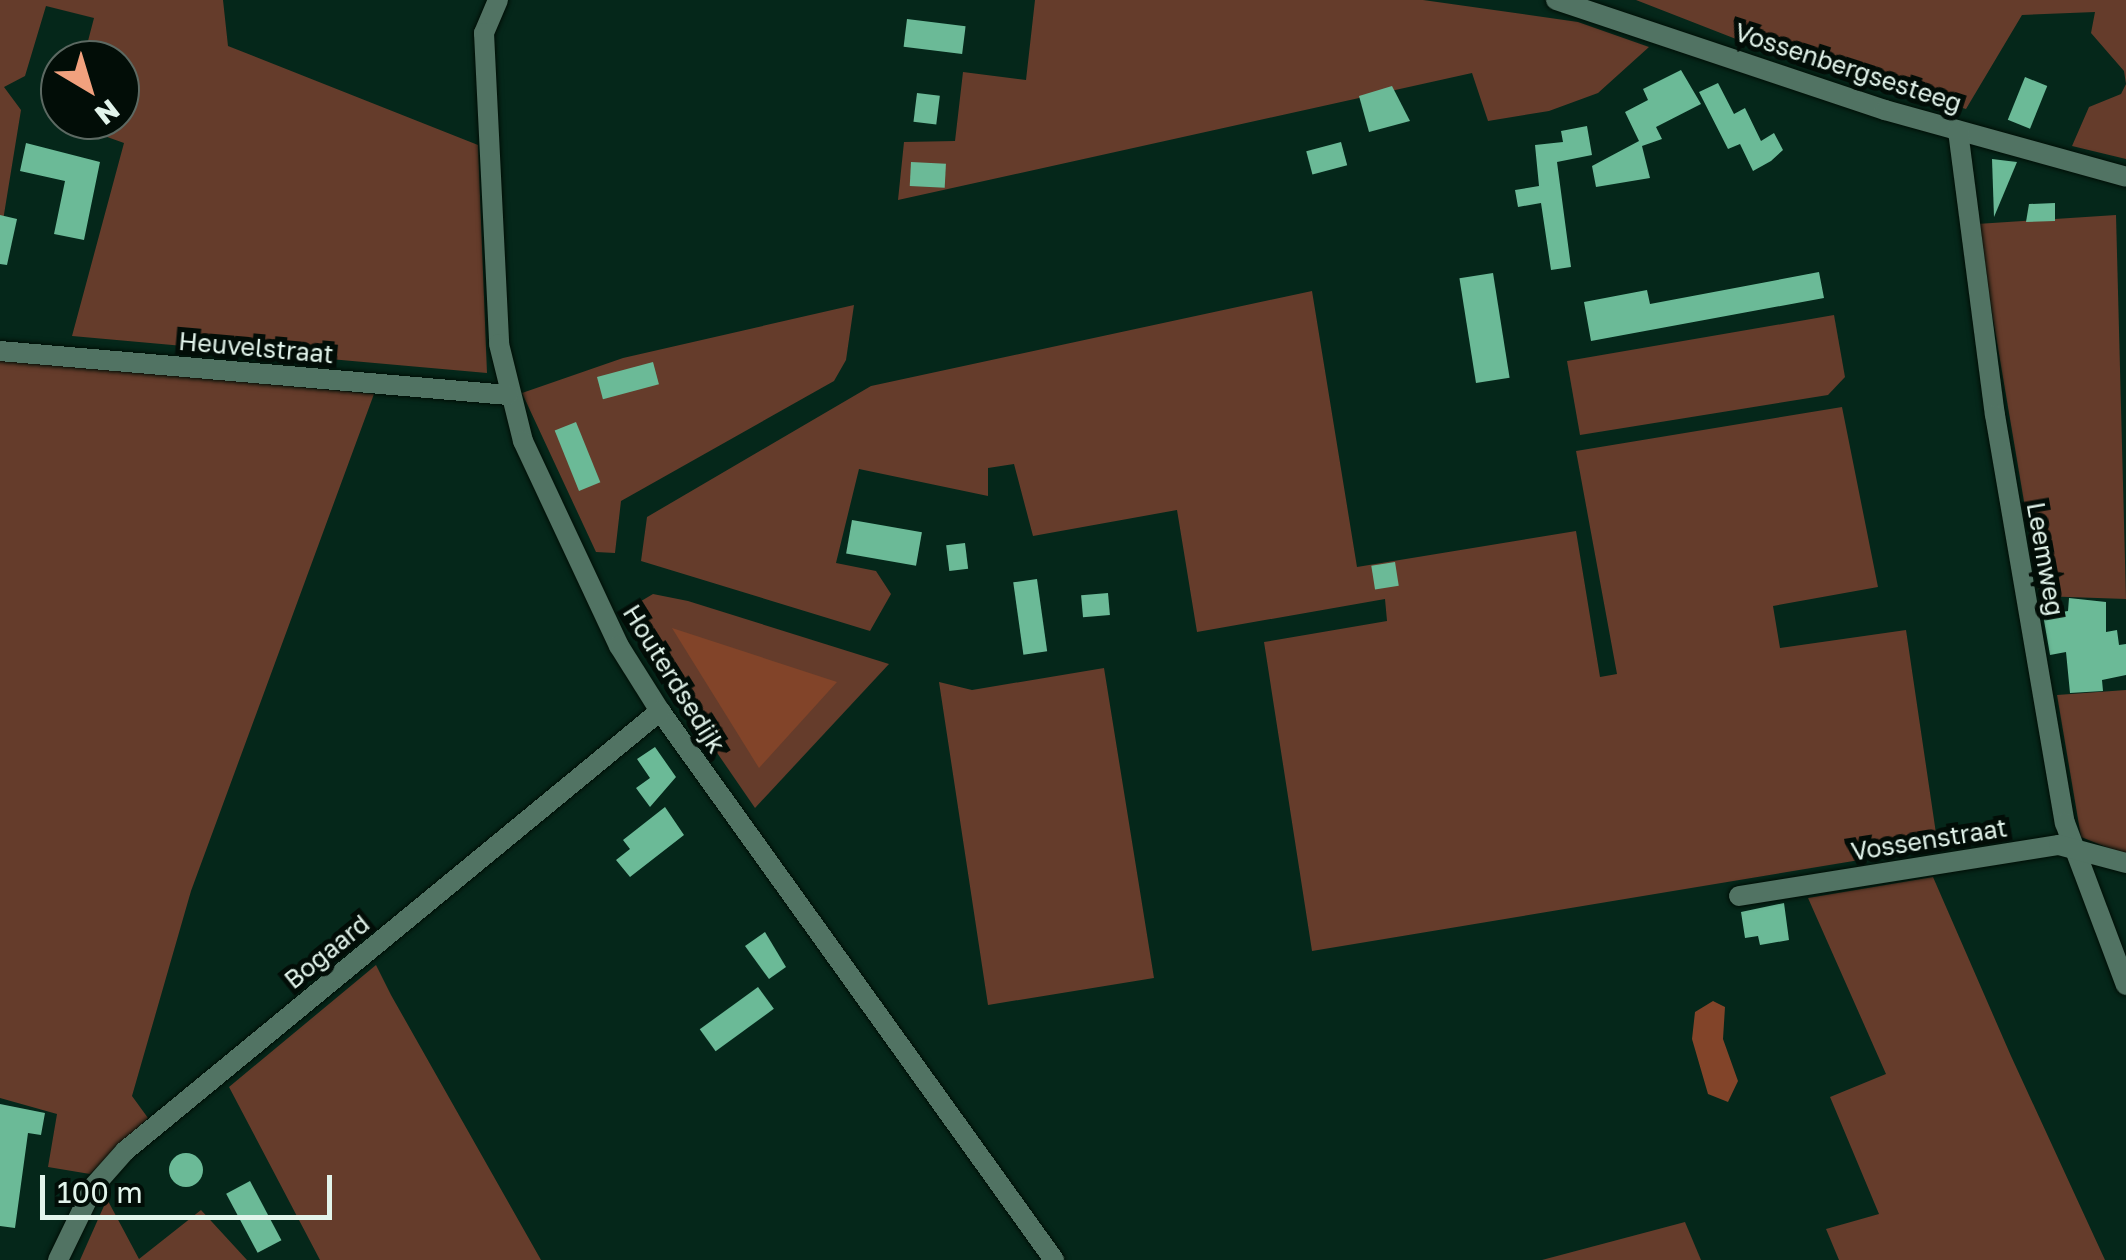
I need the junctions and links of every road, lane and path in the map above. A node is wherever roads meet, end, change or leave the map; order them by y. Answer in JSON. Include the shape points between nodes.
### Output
{"nodes":[{"id":1,"x":498,"y":0,"type":"edge"},
{"id":2,"x":1556,"y":0,"type":"edge"},
{"id":3,"x":1958,"y":132,"type":"junction"},
{"id":4,"x":2126,"y":177,"type":"edge"},
{"id":5,"x":0,"y":352,"type":"edge"},
{"id":6,"x":508,"y":395,"type":"junction"},
{"id":7,"x":660,"y":710,"type":"junction"},
{"id":8,"x":2071,"y":848,"type":"junction"},
{"id":9,"x":2126,"y":863,"type":"edge"},
{"id":10,"x":1739,"y":896,"type":"dead end"},
{"id":11,"x":2126,"y":985,"type":"edge"},
{"id":12,"x":58,"y":1260,"type":"edge"},
{"id":13,"x":1054,"y":1260,"type":"edge"}],
"edges":[{"from":1,"to":6,"type":"street","name":"Houterdsedijk","via":[[484,32]]},
{"from":2,"to":3,"type":"street","name":"Vossenbergsesteeg"},
{"from":3,"to":4,"type":"street","name":"Vossenbergsesteeg"},
{"from":3,"to":8,"type":"street","name":"Leemweg","via":[[1995,416]]},
{"from":5,"to":6,"type":"street","name":"Heuvelstraat"},
{"from":6,"to":7,"type":"street","name":"Houterdsedijk","via":[[571,548]]},
{"from":7,"to":12,"type":"street","name":"Bogaard","via":[[125,1151],[94,1186]]},
{"from":7,"to":13,"type":"street","name":"Houterdsedijk"},
{"from":8,"to":9,"type":"street","name":"Vossenstraat"},
{"from":8,"to":10,"type":"street","name":"Vossenstraat"},
{"from":8,"to":11,"type":"street","name":"Leemweg"}]}
